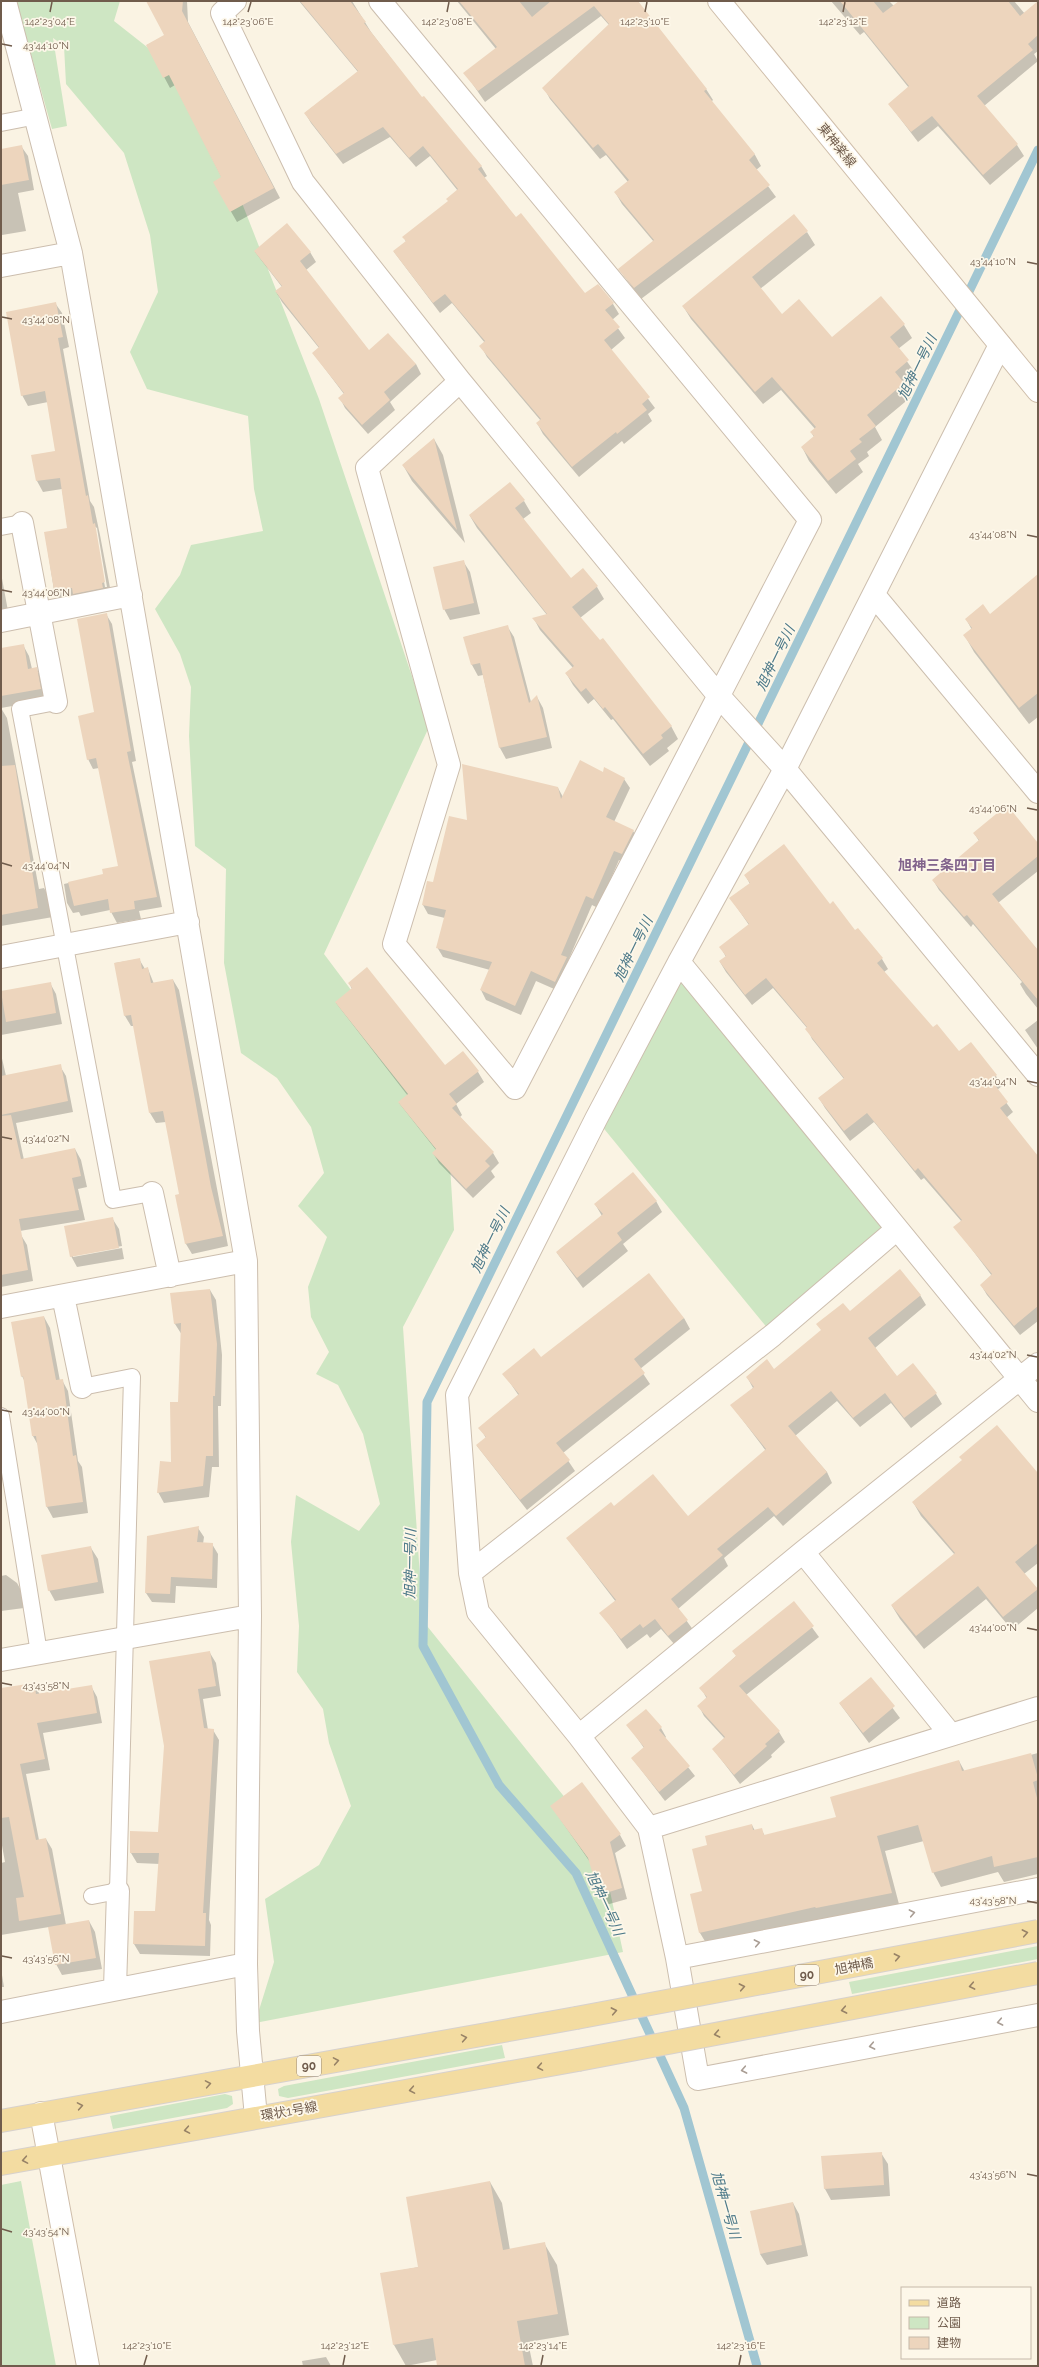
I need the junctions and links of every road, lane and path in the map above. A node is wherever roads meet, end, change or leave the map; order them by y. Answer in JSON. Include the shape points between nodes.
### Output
{"nodes":[{"id":1,"x":5,"y":1,"type":"edge"},
{"id":2,"x":235,"y":1,"type":"edge"},
{"id":3,"x":380,"y":1,"type":"edge"},
{"id":4,"x":719,"y":1,"type":"edge"},
{"id":5,"x":37,"y":116,"type":"junction"},
{"id":6,"x":1,"y":123,"type":"edge"},
{"id":7,"x":71,"y":253,"type":"junction"},
{"id":8,"x":1,"y":266,"type":"edge"},
{"id":9,"x":1000,"y":345,"type":"junction"},
{"id":10,"x":460,"y":381,"type":"junction"},
{"id":11,"x":1038,"y":391,"type":"edge"},
{"id":12,"x":22,"y":523,"type":"joint"},
{"id":13,"x":1,"y":527,"type":"edge"},
{"id":14,"x":131,"y":595,"type":"junction"},
{"id":15,"x":874,"y":595,"type":"junction"},
{"id":16,"x":40,"y":613,"type":"junction"},
{"id":17,"x":1,"y":620,"type":"edge"},
{"id":18,"x":718,"y":695,"type":"junction"},
{"id":19,"x":56,"y":702,"type":"joint"},
{"id":20,"x":785,"y":769,"type":"junction"},
{"id":21,"x":1038,"y":792,"type":"edge"},
{"id":22,"x":188,"y":922,"type":"junction"},
{"id":23,"x":64,"y":945,"type":"junction"},
{"id":24,"x":1,"y":957,"type":"edge"},
{"id":25,"x":679,"y":962,"type":"junction"},
{"id":26,"x":1038,"y":1076,"type":"edge"},
{"id":27,"x":152,"y":1192,"type":"joint"},
{"id":28,"x":897,"y":1229,"type":"junction"},
{"id":29,"x":246,"y":1261,"type":"junction"},
{"id":30,"x":170,"y":1276,"type":"junction"},
{"id":31,"x":63,"y":1296,"type":"junction"},
{"id":32,"x":1,"y":1307,"type":"edge"},
{"id":33,"x":1038,"y":1364,"type":"edge"},
{"id":34,"x":1019,"y":1379,"type":"junction"},
{"id":35,"x":82,"y":1387,"type":"joint"},
{"id":36,"x":1038,"y":1401,"type":"edge"},
{"id":37,"x":1,"y":1416,"type":"edge"},
{"id":38,"x":803,"y":1552,"type":"junction"},
{"id":39,"x":470,"y":1574,"type":"junction"},
{"id":40,"x":250,"y":1616,"type":"junction"},
{"id":41,"x":124,"y":1638,"type":"junction"},
{"id":42,"x":39,"y":1653,"type":"junction"},
{"id":43,"x":1,"y":1660,"type":"edge"},
{"id":44,"x":1038,"y":1708,"type":"edge"},
{"id":45,"x":952,"y":1735,"type":"junction"},
{"id":46,"x":579,"y":1736,"type":"junction"},
{"id":47,"x":649,"y":1828,"type":"junction"},
{"id":48,"x":1038,"y":1889,"type":"edge"},
{"id":49,"x":118,"y":1891,"type":"junction"},
{"id":50,"x":92,"y":1896,"type":"dead end"},
{"id":51,"x":1038,"y":1931,"type":"edge"},
{"id":52,"x":677,"y":1958,"type":"junction"},
{"id":53,"x":246,"y":1964,"type":"junction"},
{"id":54,"x":1038,"y":1974,"type":"edge"},
{"id":55,"x":116,"y":1988,"type":"junction"},
{"id":56,"x":1,"y":2012,"type":"edge"},
{"id":57,"x":1038,"y":2015,"type":"edge"},
{"id":58,"x":252,"y":2076,"type":"junction"},
{"id":59,"x":41,"y":2113,"type":"junction"},
{"id":60,"x":256,"y":2117,"type":"junction"},
{"id":61,"x":1,"y":2120,"type":"edge"},
{"id":62,"x":49,"y":2156,"type":"junction"},
{"id":63,"x":1,"y":2164,"type":"edge"},
{"id":64,"x":88,"y":2366,"type":"edge"}],
"edges":[{"from":1,"to":5,"type":"street"},
{"from":2,"to":10,"type":"street","via":[[222,13],[303,182]]},
{"from":3,"to":18,"type":"street","via":[[810,520]]},
{"from":4,"to":9,"type":"street","name":"東神楽線"},
{"from":5,"to":6,"type":"lane"},
{"from":5,"to":7,"type":"street"},
{"from":7,"to":8,"type":"street"},
{"from":7,"to":14,"type":"street"},
{"from":9,"to":11,"type":"street"},
{"from":9,"to":15,"type":"street"},
{"from":10,"to":18,"type":"street"},
{"from":10,"to":18,"type":"street","via":[[367,468],[448,765],[394,944],[515,1088]]},
{"from":12,"to":13,"type":"lane"},
{"from":12,"to":16,"type":"street"},
{"from":14,"to":16,"type":"street"},
{"from":14,"to":22,"type":"street"},
{"from":15,"to":20,"type":"street"},
{"from":15,"to":21,"type":"street"},
{"from":16,"to":17,"type":"street"},
{"from":16,"to":19,"type":"street"},
{"from":18,"to":20,"type":"street"},
{"from":19,"to":23,"type":"lane","via":[[20,709]]},
{"from":20,"to":25,"type":"street"},
{"from":20,"to":26,"type":"street"},
{"from":22,"to":23,"type":"street"},
{"from":22,"to":29,"type":"street"},
{"from":23,"to":24,"type":"street"},
{"from":23,"to":27,"type":"lane","via":[[113,1200]]},
{"from":25,"to":28,"type":"street"},
{"from":25,"to":39,"type":"street","via":[[596,1119],[457,1395]]},
{"from":27,"to":30,"type":"street"},
{"from":28,"to":34,"type":"street"},
{"from":28,"to":39,"type":"street","via":[[773,1336]]},
{"from":29,"to":30,"type":"street"},
{"from":29,"to":40,"type":"street"},
{"from":30,"to":31,"type":"street"},
{"from":31,"to":32,"type":"street"},
{"from":31,"to":35,"type":"street"},
{"from":33,"to":34,"type":"street"},
{"from":34,"to":36,"type":"street"},
{"from":34,"to":38,"type":"street"},
{"from":35,"to":41,"type":"lane","via":[[132,1377]]},
{"from":37,"to":42,"type":"lane"},
{"from":38,"to":45,"type":"street"},
{"from":38,"to":46,"type":"street"},
{"from":39,"to":46,"type":"street","via":[[478,1612]]},
{"from":40,"to":41,"type":"street"},
{"from":40,"to":53,"type":"street"},
{"from":41,"to":42,"type":"street"},
{"from":41,"to":49,"type":"lane"},
{"from":42,"to":43,"type":"street"},
{"from":44,"to":45,"type":"street"},
{"from":45,"to":47,"type":"street"},
{"from":46,"to":47,"type":"street"},
{"from":47,"to":52,"type":"street"},
{"from":52,"to":48,"type":"street","one_way":true},
{"from":49,"to":50,"type":"lane"},
{"from":49,"to":55,"type":"street"},
{"from":58,"to":51,"type":"main road","name":"旭神橋","number":"90","one_way":true,"bridge":true},
{"from":57,"to":52,"type":"street","one_way":true,"via":[[698,2079]]},
{"from":53,"to":55,"type":"street"},
{"from":53,"to":58,"type":"street"},
{"from":54,"to":60,"type":"main road","name":"環状1号線","one_way":true,"bridge":true},
{"from":55,"to":56,"type":"street"},
{"from":59,"to":58,"type":"main road","number":"90","one_way":true},
{"from":58,"to":60,"type":"street"},
{"from":59,"to":61,"type":"main road","number":"90"},
{"from":59,"to":62,"type":"street"},
{"from":60,"to":62,"type":"main road","name":"環状1号線","one_way":true},
{"from":62,"to":63,"type":"main road","name":"環状1号線","one_way":true},
{"from":62,"to":64,"type":"street"}]}
